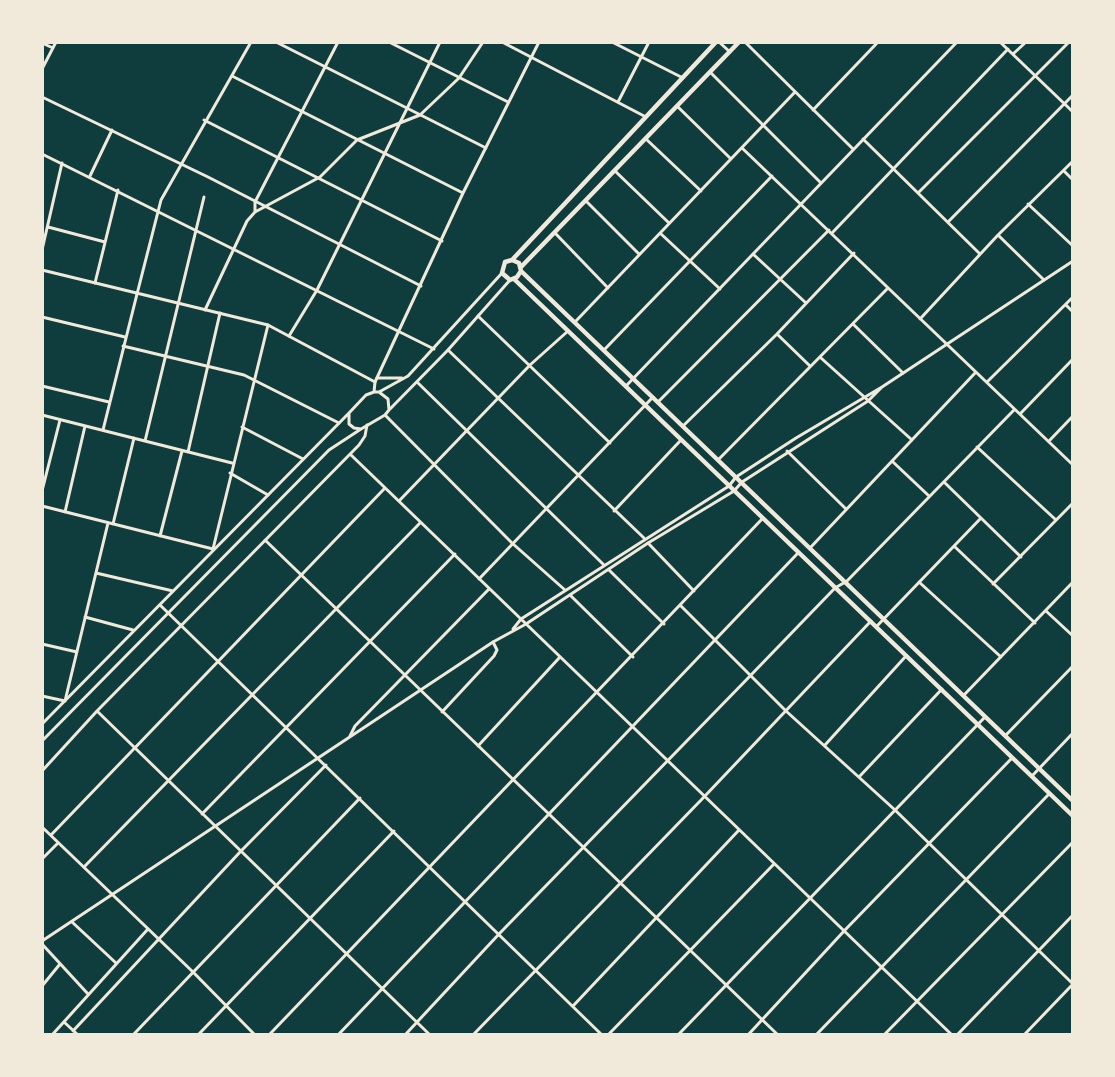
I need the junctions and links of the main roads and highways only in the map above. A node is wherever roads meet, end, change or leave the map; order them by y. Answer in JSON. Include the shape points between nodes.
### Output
{"nodes":[{"id":1,"x":717,"y":42,"type":"edge"},
{"id":2,"x":739,"y":42,"type":"edge"},
{"id":3,"x":512,"y":260,"type":"junction"},
{"id":4,"x":521,"y":269,"type":"junction"},
{"id":5,"x":512,"y":279,"type":"junction"},
{"id":6,"x":1073,"y":801,"type":"edge"},
{"id":7,"x":1073,"y":816,"type":"edge"}],
"edges":[{"from":1,"to":3,"type":"main road"},
{"from":2,"to":4,"type":"main road"},
{"from":3,"to":4,"type":"main road"},
{"from":3,"to":5,"type":"main road","via":[[505,262],[502,273]]},
{"from":4,"to":5,"type":"main road"},
{"from":4,"to":6,"type":"main road"},
{"from":5,"to":7,"type":"main road"}]}
